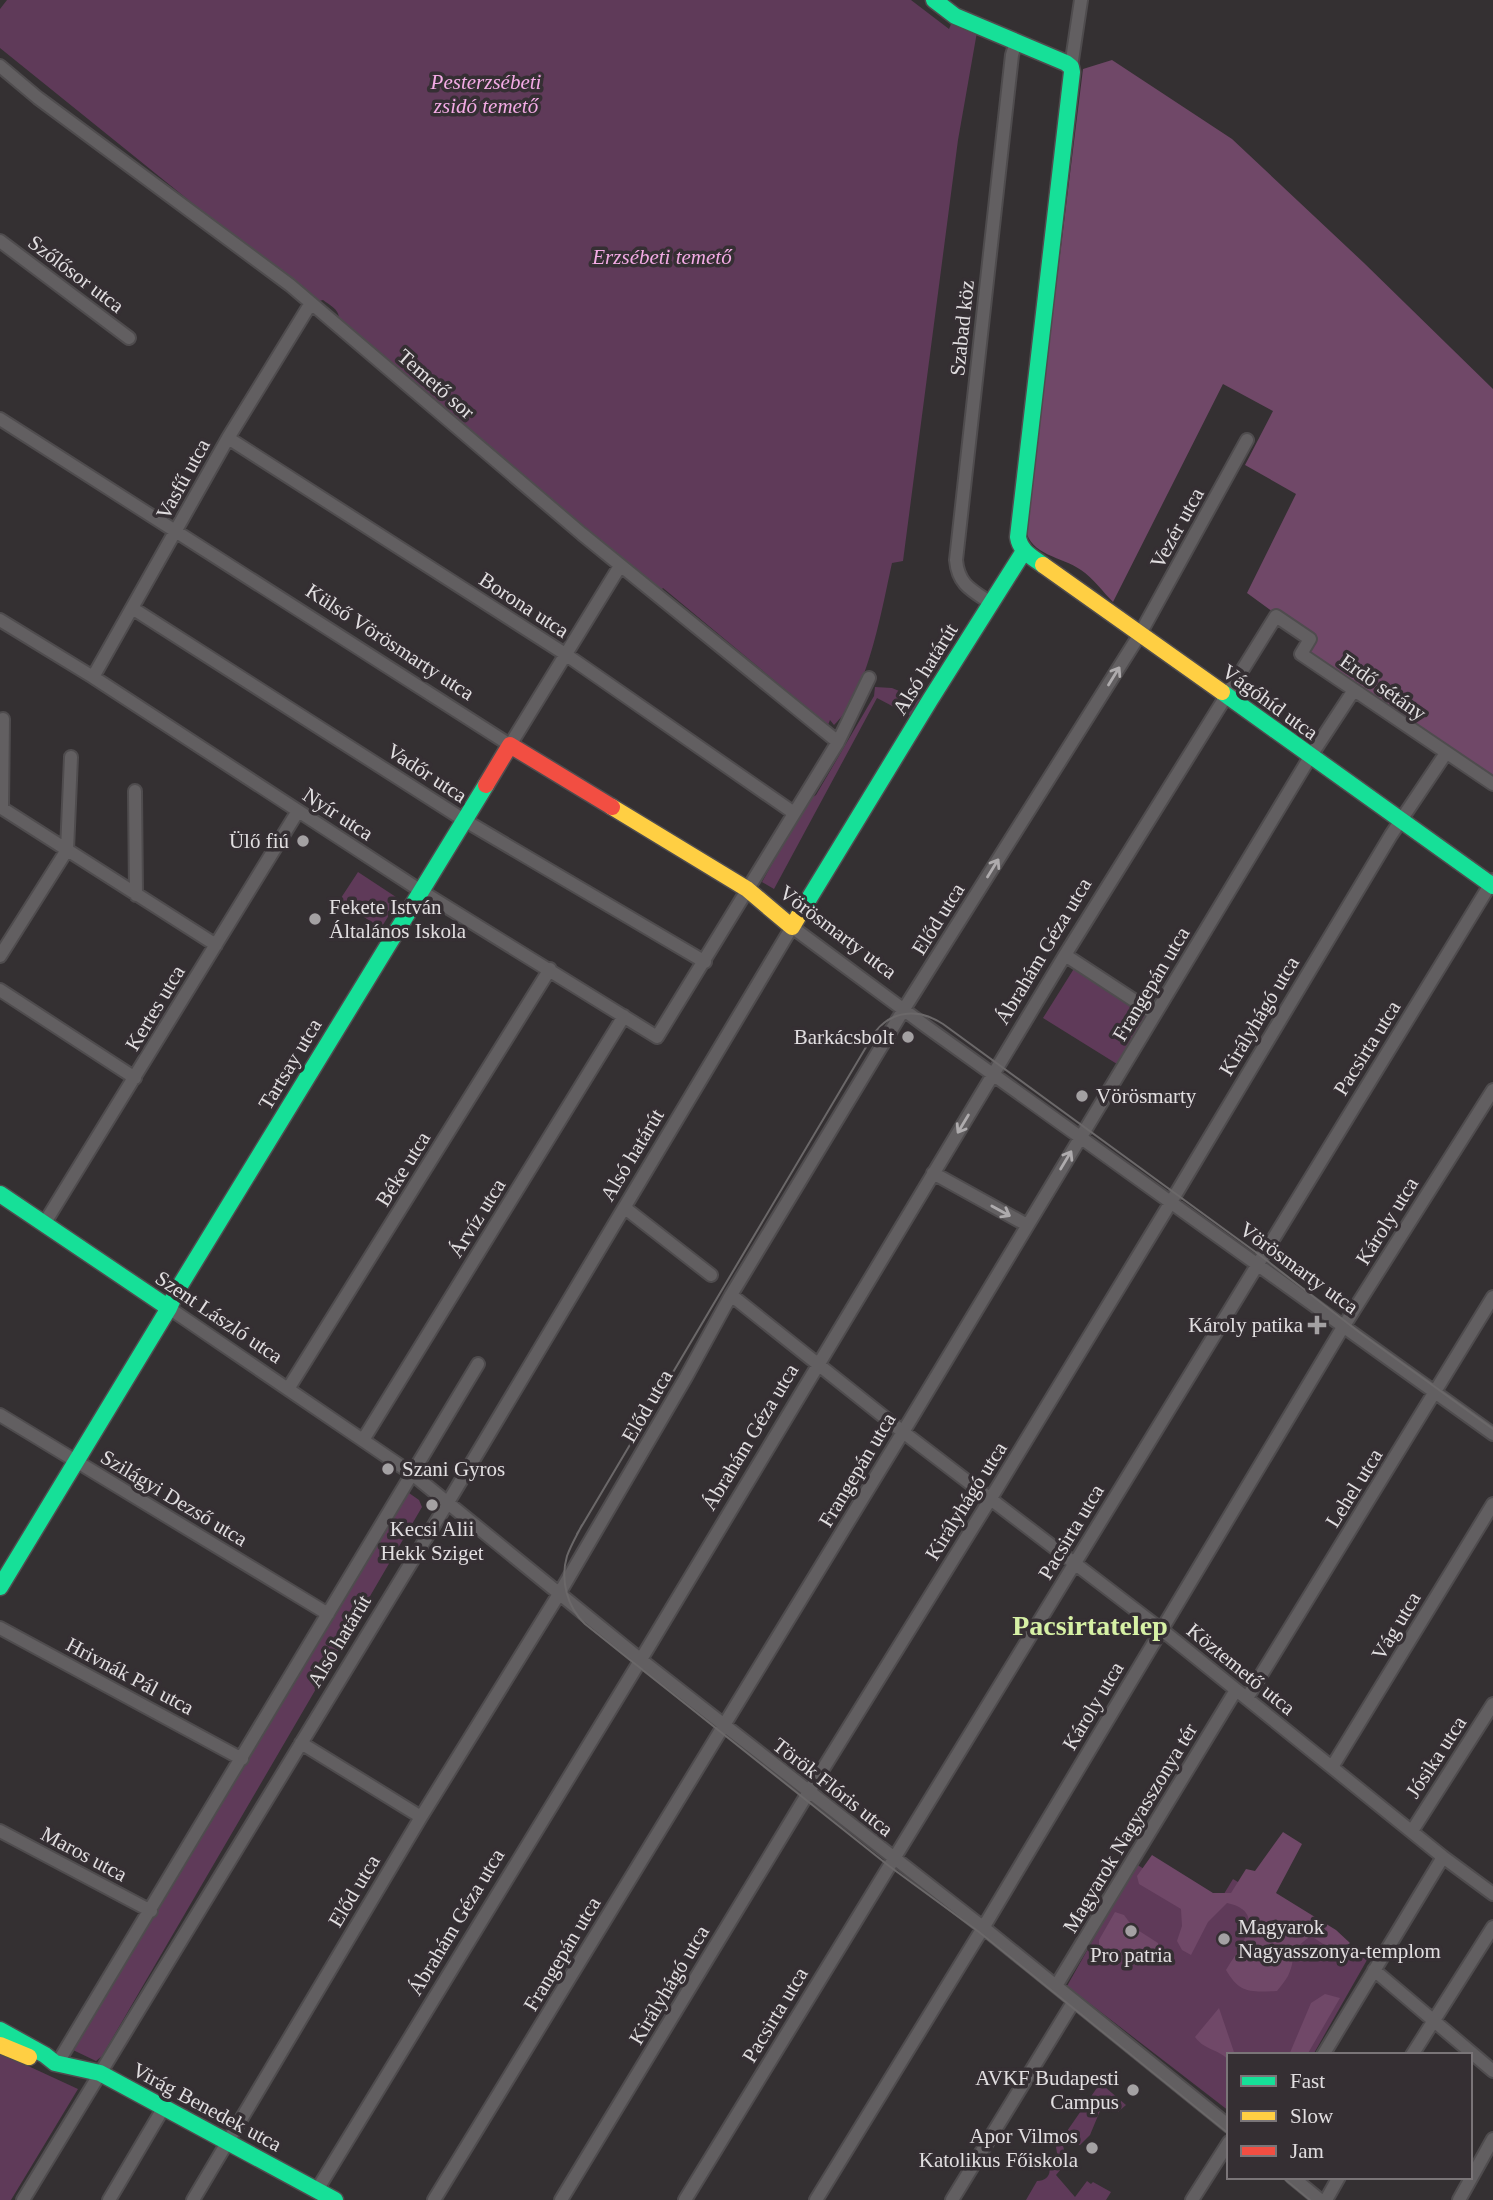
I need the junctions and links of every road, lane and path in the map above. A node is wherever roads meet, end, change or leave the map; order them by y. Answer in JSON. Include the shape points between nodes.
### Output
{"nodes":[{"id":1,"x":934,"y":0,"type":"edge"},
{"id":2,"x":1081,"y":0,"type":"edge"},
{"id":3,"x":1016,"y":42,"type":"junction"},
{"id":4,"x":0,"y":66,"type":"edge"},
{"id":5,"x":1071,"y":67,"type":"junction"},
{"id":6,"x":0,"y":241,"type":"edge"},
{"id":7,"x":311,"y":303,"type":"junction"},
{"id":8,"x":129,"y":338,"type":"dead end"},
{"id":9,"x":0,"y":419,"type":"edge"},
{"id":10,"x":228,"y":438,"type":"junction"},
{"id":11,"x":1247,"y":440,"type":"dead end"},
{"id":12,"x":176,"y":530,"type":"junction"},
{"id":13,"x":1024,"y":551,"type":"junction"},
{"id":14,"x":620,"y":566,"type":"junction"},
{"id":15,"x":991,"y":603,"type":"junction"},
{"id":16,"x":132,"y":608,"type":"junction"},
{"id":17,"x":1276,"y":616,"type":"joint"},
{"id":18,"x":0,"y":620,"type":"edge"},
{"id":19,"x":1140,"y":634,"type":"junction"},
{"id":20,"x":565,"y":654,"type":"junction"},
{"id":21,"x":93,"y":677,"type":"junction"},
{"id":22,"x":869,"y":678,"type":"dead end"},
{"id":23,"x":1354,"y":690,"type":"junction"},
{"id":24,"x":1226,"y":696,"type":"junction"},
{"id":25,"x":3,"y":719,"type":"dead end"},
{"id":26,"x":838,"y":742,"type":"junction"},
{"id":27,"x":510,"y":744,"type":"junction"},
{"id":28,"x":1446,"y":753,"type":"junction"},
{"id":29,"x":71,"y":757,"type":"dead end"},
{"id":30,"x":1310,"y":757,"type":"junction"},
{"id":31,"x":1493,"y":784,"type":"edge"},
{"id":32,"x":135,"y":791,"type":"dead end"},
{"id":33,"x":1,"y":807,"type":"edge"},
{"id":34,"x":298,"y":811,"type":"junction"},
{"id":35,"x":794,"y":813,"type":"junction"},
{"id":36,"x":464,"y":820,"type":"junction"},
{"id":37,"x":1400,"y":820,"type":"junction"},
{"id":38,"x":67,"y":850,"type":"junction"},
{"id":39,"x":1492,"y":883,"type":"edge"},
{"id":40,"x":421,"y":891,"type":"junction"},
{"id":41,"x":753,"y":893,"type":"junction"},
{"id":42,"x":136,"y":895,"type":"junction"},
{"id":43,"x":792,"y":927,"type":"junction"},
{"id":44,"x":216,"y":944,"type":"junction"},
{"id":45,"x":1065,"y":955,"type":"junction"},
{"id":46,"x":0,"y":956,"type":"edge"},
{"id":47,"x":705,"y":962,"type":"junction"},
{"id":48,"x":550,"y":969,"type":"junction"},
{"id":49,"x":0,"y":989,"type":"edge"},
{"id":50,"x":904,"y":1009,"type":"junction"},
{"id":51,"x":1156,"y":1014,"type":"junction"},
{"id":52,"x":624,"y":1016,"type":"junction"},
{"id":53,"x":657,"y":1037,"type":"joint"},
{"id":54,"x":993,"y":1074,"type":"junction"},
{"id":55,"x":135,"y":1078,"type":"junction"},
{"id":56,"x":1493,"y":1090,"type":"edge"},
{"id":57,"x":1081,"y":1137,"type":"junction"},
{"id":58,"x":933,"y":1173,"type":"junction"},
{"id":59,"x":0,"y":1194,"type":"edge"},
{"id":60,"x":1171,"y":1202,"type":"junction"},
{"id":61,"x":625,"y":1208,"type":"junction"},
{"id":62,"x":44,"y":1224,"type":"junction"},
{"id":63,"x":1027,"y":1226,"type":"junction"},
{"id":64,"x":1257,"y":1263,"type":"junction"},
{"id":65,"x":711,"y":1275,"type":"dead end"},
{"id":66,"x":731,"y":1295,"type":"junction"},
{"id":67,"x":1493,"y":1297,"type":"edge"},
{"id":68,"x":169,"y":1308,"type":"junction"},
{"id":69,"x":1344,"y":1327,"type":"junction"},
{"id":70,"x":478,"y":1364,"type":"dead end"},
{"id":71,"x":818,"y":1364,"type":"junction"},
{"id":72,"x":288,"y":1389,"type":"junction"},
{"id":73,"x":1436,"y":1392,"type":"junction"},
{"id":74,"x":0,"y":1415,"type":"edge"},
{"id":75,"x":903,"y":1432,"type":"junction"},
{"id":76,"x":1493,"y":1434,"type":"edge"},
{"id":77,"x":363,"y":1440,"type":"junction"},
{"id":78,"x":76,"y":1461,"type":"junction"},
{"id":79,"x":413,"y":1475,"type":"junction"},
{"id":80,"x":991,"y":1498,"type":"junction"},
{"id":81,"x":447,"y":1504,"type":"junction"},
{"id":82,"x":1493,"y":1504,"type":"edge"},
{"id":83,"x":1074,"y":1564,"type":"junction"},
{"id":84,"x":0,"y":1587,"type":"edge"},
{"id":85,"x":559,"y":1594,"type":"junction"},
{"id":86,"x":328,"y":1614,"type":"junction"},
{"id":87,"x":0,"y":1628,"type":"edge"},
{"id":88,"x":1161,"y":1630,"type":"junction"},
{"id":89,"x":640,"y":1660,"type":"junction"},
{"id":90,"x":1242,"y":1694,"type":"junction"},
{"id":91,"x":1493,"y":1704,"type":"edge"},
{"id":92,"x":724,"y":1726,"type":"junction"},
{"id":93,"x":301,"y":1743,"type":"junction"},
{"id":94,"x":242,"y":1759,"type":"junction"},
{"id":95,"x":1332,"y":1767,"type":"junction"},
{"id":96,"x":809,"y":1792,"type":"junction"},
{"id":97,"x":421,"y":1816,"type":"junction"},
{"id":98,"x":0,"y":1831,"type":"edge"},
{"id":99,"x":1412,"y":1831,"type":"junction"},
{"id":100,"x":1443,"y":1857,"type":"junction"},
{"id":101,"x":893,"y":1859,"type":"junction"},
{"id":102,"x":1493,"y":1894,"type":"edge"},
{"id":103,"x":151,"y":1910,"type":"junction"},
{"id":104,"x":1493,"y":1927,"type":"edge"},
{"id":105,"x":983,"y":1928,"type":"junction"},
{"id":106,"x":1374,"y":1969,"type":"junction"},
{"id":107,"x":1056,"y":1986,"type":"junction"},
{"id":108,"x":1074,"y":2001,"type":"junction"},
{"id":109,"x":1433,"y":2020,"type":"junction"},
{"id":110,"x":0,"y":2030,"type":"edge"},
{"id":111,"x":0,"y":2045,"type":"edge"},
{"id":112,"x":1324,"y":2053,"type":"edge"},
{"id":113,"x":1413,"y":2053,"type":"edge"},
{"id":114,"x":1472,"y":2053,"type":"edge"},
{"id":115,"x":1472,"y":2053,"type":"edge"},
{"id":116,"x":56,"y":2063,"type":"junction"},
{"id":117,"x":1493,"y":2071,"type":"edge"},
{"id":118,"x":100,"y":2073,"type":"junction"},
{"id":119,"x":164,"y":2107,"type":"junction"},
{"id":120,"x":1227,"y":2124,"type":"edge"},
{"id":121,"x":1493,"y":2139,"type":"edge"},
{"id":122,"x":228,"y":2141,"type":"junction"},
{"id":123,"x":1227,"y":2144,"type":"edge"},
{"id":124,"x":1472,"y":2177,"type":"edge"},
{"id":125,"x":1294,"y":2179,"type":"edge"},
{"id":126,"x":1338,"y":2179,"type":"edge"},
{"id":127,"x":1471,"y":2179,"type":"edge"},
{"id":128,"x":314,"y":2195,"type":"edge"},
{"id":129,"x":23,"y":2200,"type":"edge"},
{"id":130,"x":109,"y":2200,"type":"edge"},
{"id":131,"x":193,"y":2200,"type":"edge"},
{"id":132,"x":335,"y":2200,"type":"edge"},
{"id":133,"x":434,"y":2200,"type":"edge"},
{"id":134,"x":561,"y":2200,"type":"edge"},
{"id":135,"x":685,"y":2200,"type":"edge"},
{"id":136,"x":816,"y":2200,"type":"edge"},
{"id":137,"x":952,"y":2200,"type":"edge"},
{"id":138,"x":1192,"y":2200,"type":"edge"},
{"id":139,"x":1320,"y":2200,"type":"edge"},
{"id":140,"x":1326,"y":2200,"type":"edge"},
{"id":141,"x":1459,"y":2200,"type":"edge"}],
"edges":[{"from":1,"to":3,"type":"street","via":[[955,16]]},
{"from":2,"to":5,"type":"street"},
{"from":3,"to":5,"type":"street"},
{"from":3,"to":15,"type":"street","name":"Szabad köz","via":[[956,559],[961,582]]},
{"from":4,"to":7,"type":"street","name":"Temető sor"},
{"from":5,"to":13,"type":"street","via":[[1018,537]]},
{"from":6,"to":8,"type":"street","name":"Szőlősor utca"},
{"from":7,"to":10,"type":"street","name":"Vasfű utca"},
{"from":7,"to":14,"type":"street","name":"Temető sor"},
{"from":9,"to":12,"type":"street","name":"Külső Vörösmarty utca"},
{"from":10,"to":12,"type":"street","name":"Vasfű utca"},
{"from":10,"to":20,"type":"street","name":"Borona utca"},
{"from":11,"to":19,"type":"street","name":"Vezér utca"},
{"from":12,"to":16,"type":"street","name":"Vasfű utca"},
{"from":12,"to":27,"type":"street","name":"Külső Vörösmarty utca"},
{"from":13,"to":15,"type":"street","name":"Alsó határút"},
{"from":13,"to":19,"type":"street","name":"Vágóhíd utca"},
{"from":14,"to":20,"type":"street","name":"Tartsay utca"},
{"from":14,"to":26,"type":"street","name":"Temető sor"},
{"from":15,"to":43,"type":"street","name":"Alsó határút"},
{"from":16,"to":21,"type":"street","name":"Vasfű utca"},
{"from":16,"to":36,"type":"street","name":"Vadőr utca"},
{"from":17,"to":23,"type":"street","name":"Erdő sétány","via":[[1310,639],[1301,654]]},
{"from":17,"to":24,"type":"street","name":"Ábrahám Géza utca"},
{"from":18,"to":21,"type":"street","name":"Nyír utca"},
{"from":19,"to":24,"type":"street","name":"Vágóhíd utca"},
{"from":50,"to":19,"type":"street","name":"Előd utca","one_way":true},
{"from":20,"to":27,"type":"street","name":"Tartsay utca"},
{"from":20,"to":35,"type":"street","name":"Borona utca"},
{"from":21,"to":34,"type":"street","name":"Nyír utca"},
{"from":22,"to":26,"type":"street","name":"Alsó határút"},
{"from":23,"to":28,"type":"street","name":"Erdő sétány"},
{"from":23,"to":30,"type":"street","name":"Frangepán utca"},
{"from":24,"to":30,"type":"street","name":"Vágóhíd utca"},
{"from":24,"to":45,"type":"street","name":"Ábrahám Géza utca"},
{"from":25,"to":33,"type":"street"},
{"from":26,"to":35,"type":"street","name":"Alsó határút"},
{"from":27,"to":36,"type":"street","name":"Tartsay utca"},
{"from":27,"to":41,"type":"street","name":"Külső Vörösmarty utca"},
{"from":28,"to":31,"type":"street","name":"Erdő sétány"},
{"from":28,"to":37,"type":"street","name":"Királyhágó utca"},
{"from":29,"to":38,"type":"street"},
{"from":30,"to":37,"type":"street","name":"Vágóhíd utca"},
{"from":30,"to":51,"type":"street","name":"Frangepán utca"},
{"from":32,"to":42,"type":"street"},
{"from":33,"to":38,"type":"street"},
{"from":34,"to":40,"type":"street","name":"Nyír utca"},
{"from":34,"to":44,"type":"street","name":"Kertes utca"},
{"from":35,"to":41,"type":"street","name":"Alsó határút"},
{"from":36,"to":40,"type":"street","name":"Tartsay utca"},
{"from":36,"to":47,"type":"street","name":"Vadőr utca"},
{"from":37,"to":39,"type":"street","name":"Vágóhíd utca"},
{"from":37,"to":60,"type":"street","name":"Királyhágó utca"},
{"from":38,"to":42,"type":"street"},
{"from":38,"to":46,"type":"street"},
{"from":39,"to":64,"type":"street","name":"Pacsirta utca"},
{"from":40,"to":48,"type":"street","name":"Nyír utca"},
{"from":40,"to":68,"type":"street","name":"Tartsay utca"},
{"from":41,"to":43,"type":"street","name":"Vörösmarty utca"},
{"from":41,"to":47,"type":"street","name":"Alsó határút"},
{"from":42,"to":44,"type":"street"},
{"from":43,"to":50,"type":"street","name":"Vörösmarty utca"},
{"from":43,"to":61,"type":"street","name":"Alsó határút"},
{"from":44,"to":55,"type":"street","name":"Kertes utca"},
{"from":45,"to":51,"type":"street"},
{"from":45,"to":54,"type":"street","name":"Ábrahám Géza utca"},
{"from":47,"to":53,"type":"street","name":"Alsó határút"},
{"from":48,"to":52,"type":"street","name":"Nyír utca"},
{"from":48,"to":72,"type":"street","name":"Béke utca"},
{"from":49,"to":55,"type":"street"},
{"from":50,"to":54,"type":"street","name":"Vörösmarty utca"},
{"from":50,"to":66,"type":"street","name":"Előd utca"},
{"from":51,"to":57,"type":"street","name":"Frangepán utca"},
{"from":52,"to":53,"type":"street","name":"Nyír utca"},
{"from":52,"to":77,"type":"street","name":"Árvíz utca"},
{"from":54,"to":57,"type":"street","name":"Vörösmarty utca"},
{"from":54,"to":58,"type":"street","name":"Ábrahám Géza utca","one_way":true},
{"from":55,"to":62,"type":"street","name":"Kertes utca"},
{"from":56,"to":69,"type":"street","name":"Károly utca"},
{"from":57,"to":60,"type":"street","name":"Vörösmarty utca"},
{"from":63,"to":57,"type":"street","name":"Frangepán utca","one_way":true},
{"from":58,"to":63,"type":"street","one_way":true},
{"from":58,"to":71,"type":"street","name":"Ábrahám Géza utca"},
{"from":59,"to":62,"type":"street","name":"Szent László utca"},
{"from":60,"to":64,"type":"street","name":"Vörösmarty utca"},
{"from":60,"to":80,"type":"street","name":"Királyhágó utca"},
{"from":61,"to":65,"type":"street"},
{"from":61,"to":81,"type":"street","name":"Alsó határút"},
{"from":62,"to":68,"type":"street","name":"Szent László utca"},
{"from":63,"to":75,"type":"street","name":"Frangepán utca"},
{"from":64,"to":69,"type":"street","name":"Vörösmarty utca"},
{"from":64,"to":83,"type":"street","name":"Pacsirta utca"},
{"from":66,"to":71,"type":"street","name":"Köztemető utca"},
{"from":66,"to":85,"type":"street","name":"Előd utca"},
{"from":67,"to":73,"type":"street","name":"Lehel utca"},
{"from":68,"to":72,"type":"street","name":"Szent László utca"},
{"from":68,"to":78,"type":"street","name":"Tartsay utca"},
{"from":69,"to":73,"type":"street","name":"Vörösmarty utca"},
{"from":69,"to":88,"type":"street","name":"Károly utca"},
{"from":70,"to":79,"type":"street","name":"Alsó határút"},
{"from":71,"to":75,"type":"street","name":"Köztemető utca"},
{"from":71,"to":89,"type":"street","name":"Ábrahám Géza utca"},
{"from":72,"to":77,"type":"street","name":"Szent László utca"},
{"from":73,"to":76,"type":"street","name":"Vörösmarty utca"},
{"from":73,"to":90,"type":"street","name":"Lehel utca"},
{"from":74,"to":78,"type":"street","name":"Szilágyi Dezső utca"},
{"from":75,"to":80,"type":"street","name":"Köztemető utca"},
{"from":75,"to":92,"type":"street","name":"Frangepán utca"},
{"from":77,"to":79,"type":"street","name":"Szent László utca"},
{"from":78,"to":84,"type":"street","name":"Tartsay utca"},
{"from":78,"to":86,"type":"street","name":"Szilágyi Dezső utca"},
{"from":79,"to":81,"type":"street","name":"Török Flóris utca"},
{"from":79,"to":86,"type":"street","name":"Alsó határút"},
{"from":80,"to":83,"type":"street","name":"Köztemető utca"},
{"from":80,"to":96,"type":"street","name":"Királyhágó utca"},
{"from":81,"to":85,"type":"street","name":"Török Flóris utca"},
{"from":81,"to":93,"type":"street","name":"Alsó határút"},
{"from":82,"to":95,"type":"street","name":"Vág utca"},
{"from":83,"to":88,"type":"street","name":"Köztemető utca"},
{"from":83,"to":101,"type":"street","name":"Pacsirta utca"},
{"from":85,"to":89,"type":"street","name":"Török Flóris utca"},
{"from":85,"to":97,"type":"street","name":"Előd utca"},
{"from":86,"to":94,"type":"street","name":"Alsó határút"},
{"from":87,"to":94,"type":"street","name":"Hrivnák Pál utca"},
{"from":88,"to":90,"type":"street","name":"Köztemető utca"},
{"from":88,"to":105,"type":"street","name":"Károly utca"},
{"from":89,"to":92,"type":"street","name":"Török Flóris utca"},
{"from":89,"to":128,"type":"street","name":"Ábrahám Géza utca"},
{"from":90,"to":95,"type":"street","name":"Köztemető utca"},
{"from":90,"to":107,"type":"street","name":"Magyarok Nagyasszonya tér"},
{"from":91,"to":99,"type":"street","name":"Jósika utca"},
{"from":92,"to":96,"type":"street","name":"Török Flóris utca"},
{"from":92,"to":133,"type":"street","name":"Frangepán utca"},
{"from":93,"to":97,"type":"street"},
{"from":93,"to":118,"type":"street","name":"Alsó határút"},
{"from":94,"to":103,"type":"street","name":"Alsó határút"},
{"from":95,"to":99,"type":"street","name":"Köztemető utca"},
{"from":96,"to":101,"type":"street","name":"Török Flóris utca"},
{"from":96,"to":134,"type":"street","name":"Királyhágó utca"},
{"from":97,"to":122,"type":"street","name":"Előd utca"},
{"from":98,"to":103,"type":"street","name":"Maros utca"},
{"from":99,"to":100,"type":"street","name":"Köztemető utca"},
{"from":100,"to":102,"type":"street","name":"Köztemető utca"},
{"from":100,"to":106,"type":"street"},
{"from":101,"to":105,"type":"street","name":"Török Flóris utca"},
{"from":101,"to":135,"type":"street","name":"Pacsirta utca"},
{"from":103,"to":116,"type":"street","name":"Alsó határút"},
{"from":104,"to":109,"type":"street"},
{"from":105,"to":107,"type":"street","name":"Török Flóris utca"},
{"from":105,"to":136,"type":"street","name":"Károly utca"},
{"from":106,"to":109,"type":"street"},
{"from":106,"to":112,"type":"street"},
{"from":107,"to":108,"type":"street","name":"Török Flóris utca"},
{"from":108,"to":120,"type":"street","name":"Török Flóris utca"},
{"from":108,"to":137,"type":"street"},
{"from":109,"to":113,"type":"street"},
{"from":109,"to":115,"type":"street"},
{"from":110,"to":116,"type":"street"},
{"from":111,"to":116,"type":"street","name":"Virág Benedek utca","via":[[43,2064]]},
{"from":114,"to":117,"type":"street"},
{"from":116,"to":118,"type":"street","name":"Virág Benedek utca"},
{"from":118,"to":119,"type":"street","name":"Virág Benedek utca"},
{"from":118,"to":129,"type":"street","name":"Alsó határút"},
{"from":119,"to":122,"type":"street","name":"Virág Benedek utca"},
{"from":119,"to":130,"type":"street"},
{"from":121,"to":124,"type":"street"},
{"from":122,"to":128,"type":"street","name":"Virág Benedek utca"},
{"from":122,"to":131,"type":"street","name":"Előd utca"},
{"from":123,"to":138,"type":"street"},
{"from":125,"to":139,"type":"street"},
{"from":126,"to":140,"type":"street"},
{"from":127,"to":141,"type":"street"},
{"from":128,"to":132,"type":"street","name":"Virág Benedek utca"}]}
